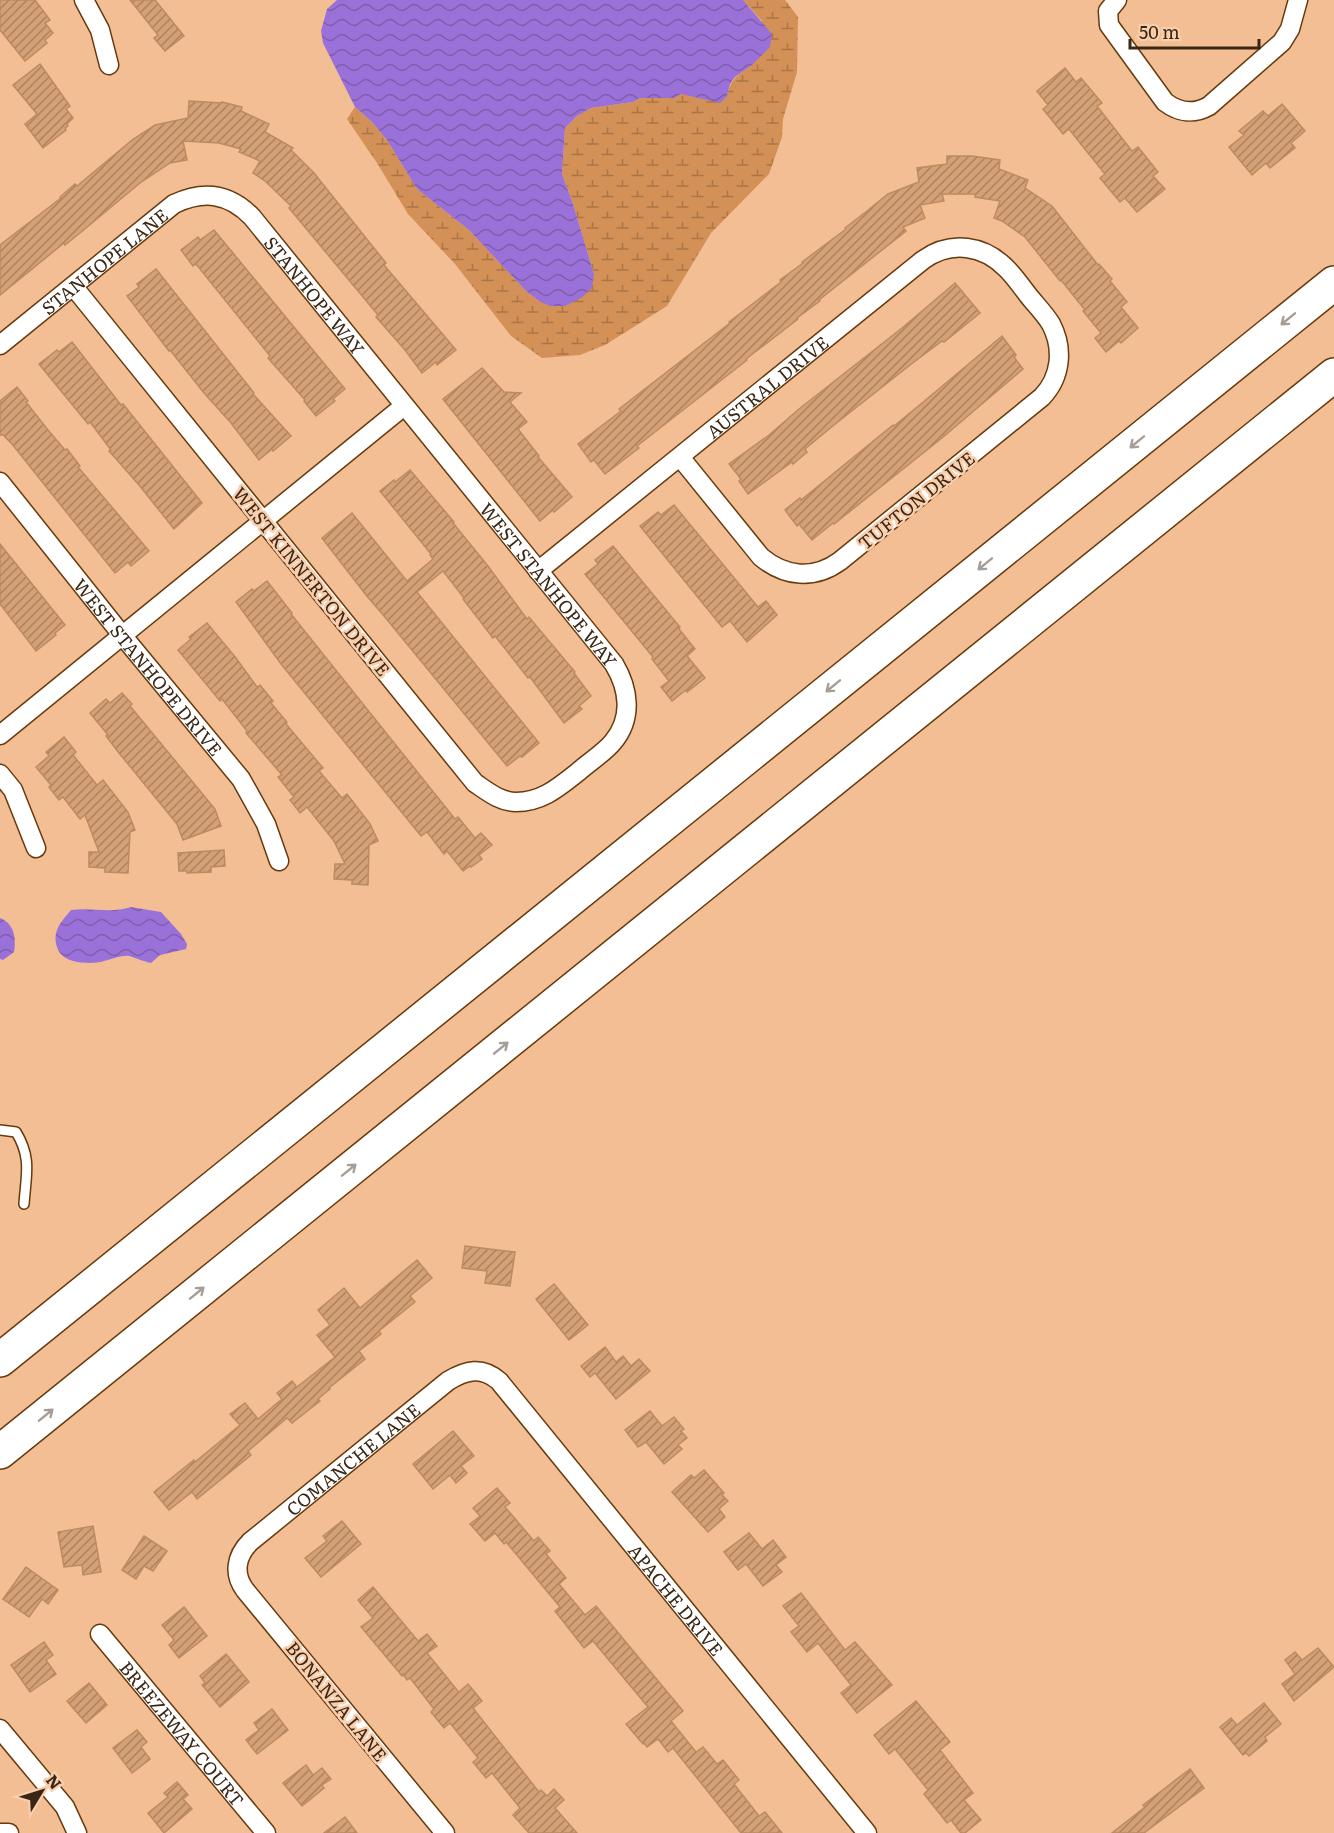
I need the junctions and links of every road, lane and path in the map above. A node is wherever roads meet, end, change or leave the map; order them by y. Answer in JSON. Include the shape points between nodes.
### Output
{"nodes":[{"id":1,"x":84,"y":0,"type":"edge"},
{"id":2,"x":1117,"y":0,"type":"edge"},
{"id":3,"x":1298,"y":0,"type":"edge"},
{"id":4,"x":109,"y":65,"type":"dead end"},
{"id":5,"x":217,"y":196,"type":"joint"},
{"id":6,"x":1007,"y":269,"type":"joint"},
{"id":7,"x":1334,"y":283,"type":"edge"},
{"id":8,"x":73,"y":286,"type":"junction"},
{"id":9,"x":0,"y":345,"type":"edge"},
{"id":10,"x":1334,"y":375,"type":"edge"},
{"id":11,"x":404,"y":406,"type":"junction"},
{"id":12,"x":680,"y":457,"type":"junction"},
{"id":13,"x":0,"y":482,"type":"edge"},
{"id":14,"x":264,"y":521,"type":"junction"},
{"id":15,"x":538,"y":571,"type":"junction"},
{"id":16,"x":122,"y":634,"type":"junction"},
{"id":17,"x":0,"y":735,"type":"edge"},
{"id":18,"x":580,"y":769,"type":"joint"},
{"id":19,"x":0,"y":774,"type":"edge"},
{"id":20,"x":36,"y":848,"type":"dead end"},
{"id":21,"x":279,"y":861,"type":"dead end"},
{"id":22,"x":0,"y":1130,"type":"edge"},
{"id":23,"x":24,"y":1204,"type":"dead end"},
{"id":24,"x":0,"y":1360,"type":"edge"},
{"id":25,"x":482,"y":1371,"type":"joint"},
{"id":26,"x":0,"y":1452,"type":"edge"},
{"id":27,"x":237,"y":1565,"type":"joint"},
{"id":28,"x":100,"y":1634,"type":"dead end"},
{"id":29,"x":0,"y":1729,"type":"edge"},
{"id":30,"x":0,"y":1833,"type":"edge"},
{"id":31,"x":9,"y":1833,"type":"edge"},
{"id":32,"x":77,"y":1833,"type":"edge"},
{"id":33,"x":266,"y":1833,"type":"edge"},
{"id":34,"x":445,"y":1833,"type":"edge"},
{"id":35,"x":867,"y":1833,"type":"edge"}],
"edges":[{"from":1,"to":4,"type":"street","via":[[100,30]]},
{"from":2,"to":3,"type":"street","via":[[1108,12],[1109,25],[1165,102],[1190,112],[1209,106],[1282,42]]},
{"from":5,"to":8,"type":"street","name":"STANHOPE LANE","via":[[191,197],[174,204]]},
{"from":5,"to":11,"type":"street","name":"STANHOPE WAY","via":[[235,202],[252,217]]},
{"from":6,"to":12,"type":"street","name":"AUSTRAL DRIVE","via":[[989,254],[972,249],[938,251]]},
{"from":6,"to":12,"type":"street","name":"TUFTON DRIVE","via":[[1050,323],[1057,339],[1059,362],[1052,384],[1037,402],[831,567],[797,574],[760,557]]},
{"from":7,"to":24,"type":"highway","one_way":true},
{"from":8,"to":9,"type":"street","name":"STANHOPE LANE"},
{"from":8,"to":14,"type":"street","name":"WEST KINNERTON DRIVE"},
{"from":26,"to":10,"type":"highway","one_way":true},
{"from":11,"to":14,"type":"street"},
{"from":11,"to":15,"type":"street","name":"WEST STANHOPE WAY"},
{"from":12,"to":15,"type":"street","name":"AUSTRAL DRIVE"},
{"from":13,"to":16,"type":"street","name":"WEST STANHOPE DRIVE"},
{"from":14,"to":16,"type":"street"},
{"from":14,"to":18,"type":"street","name":"WEST KINNERTON DRIVE","via":[[480,788],[510,801],[527,801],[551,792]]},
{"from":15,"to":18,"type":"street","name":"WEST STANHOPE WAY","via":[[614,664],[627,696],[620,733],[609,747]]},
{"from":16,"to":17,"type":"street"},
{"from":16,"to":21,"type":"street","name":"WEST STANHOPE DRIVE","via":[[241,779],[266,824]]},
{"from":19,"to":20,"type":"street","via":[[13,790]]},
{"from":22,"to":23,"type":"lane","via":[[16,1132],[25,1149],[28,1163]]},
{"from":25,"to":27,"type":"street","name":"COMANCHE LANE","via":[[474,1370],[448,1381],[250,1542]]},
{"from":25,"to":35,"type":"street","name":"APACHE DRIVE","via":[[499,1381]]},
{"from":27,"to":34,"type":"street","name":"BONANZA LANE","via":[[242,1586]]},
{"from":28,"to":33,"type":"street","name":"BREEZEWAY COURT"},
{"from":29,"to":32,"type":"street","via":[[65,1807]]},
{"from":30,"to":31,"type":"street"}]}
